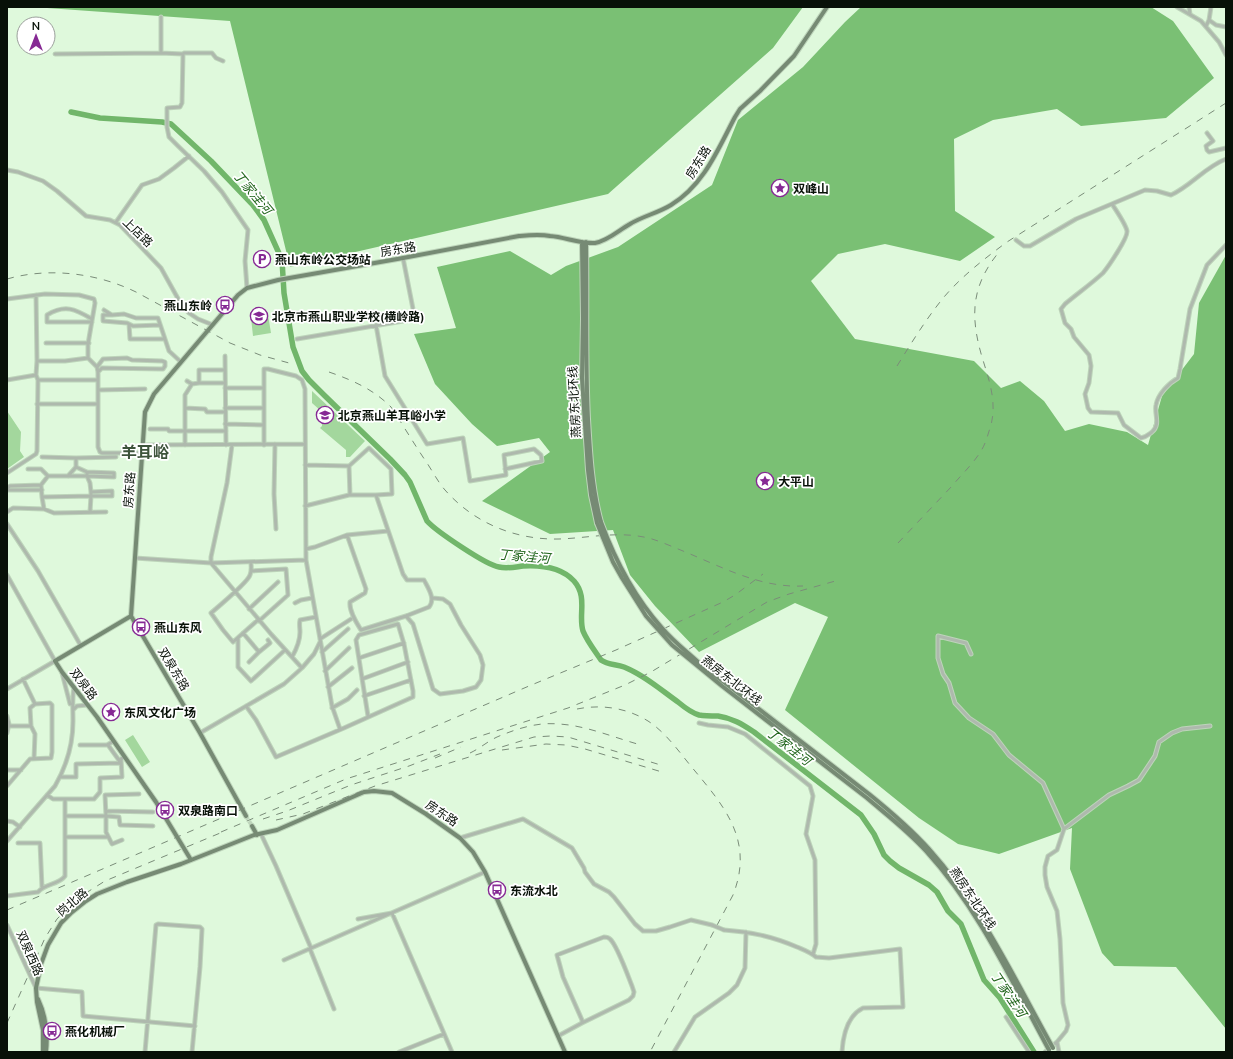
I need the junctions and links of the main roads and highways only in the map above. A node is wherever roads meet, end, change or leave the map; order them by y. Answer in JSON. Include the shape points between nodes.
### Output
{"nodes":[{"id":1,"x":827,"y":7,"type":"edge"},
{"id":2,"x":584,"y":242,"type":"junction"},
{"id":3,"x":132,"y":616,"type":"junction"},
{"id":4,"x":246,"y":816,"type":"tunnel mouth"},
{"id":5,"x":252,"y":826,"type":"tunnel mouth"},
{"id":6,"x":259,"y":834,"type":"junction"},
{"id":7,"x":191,"y":860,"type":"junction"},
{"id":8,"x":36,"y":995,"type":"junction"},
{"id":9,"x":1051,"y":1051,"type":"edge"},
{"id":10,"x":43,"y":1052,"type":"edge"},
{"id":11,"x":46,"y":1052,"type":"edge"},
{"id":12,"x":565,"y":1052,"type":"edge"}],
"edges":[{"from":1,"to":2,"type":"main road","name":"房东路","via":[[794,56],[740,109],[705,172],[693,188],[672,204],[629,224],[606,239]]},
{"from":2,"to":3,"type":"main road","name":"房东路","via":[[550,236],[520,236],[278,280],[247,288],[238,295],[154,394],[147,406],[142,445]]},
{"from":2,"to":9,"type":"main road","name":"燕房东北环线","bridge":true,"via":[[586,372],[594,489],[599,523],[631,585],[650,615],[676,643],[869,794],[929,848],[984,923]]},
{"from":3,"to":4,"type":"main road","name":"双泉东路"},
{"from":3,"to":7,"type":"main road","name":"双泉路","via":[[55,661],[156,802]]},
{"from":5,"to":6,"type":"main road"},
{"from":6,"to":7,"type":"main road","name":"房东路"},
{"from":6,"to":12,"type":"main road","name":"房东路","via":[[277,830],[364,792],[374,791],[392,793],[431,817],[460,838],[473,852],[485,872]]},
{"from":7,"to":8,"type":"main road","name":"岗北路","via":[[97,894],[66,918],[51,939],[41,964]]},
{"from":8,"to":10,"type":"main road","name":"岗北路","via":[[43,1024]]},
{"from":8,"to":11,"type":"main road","name":"岗北路","via":[[45,1022]]}]}
